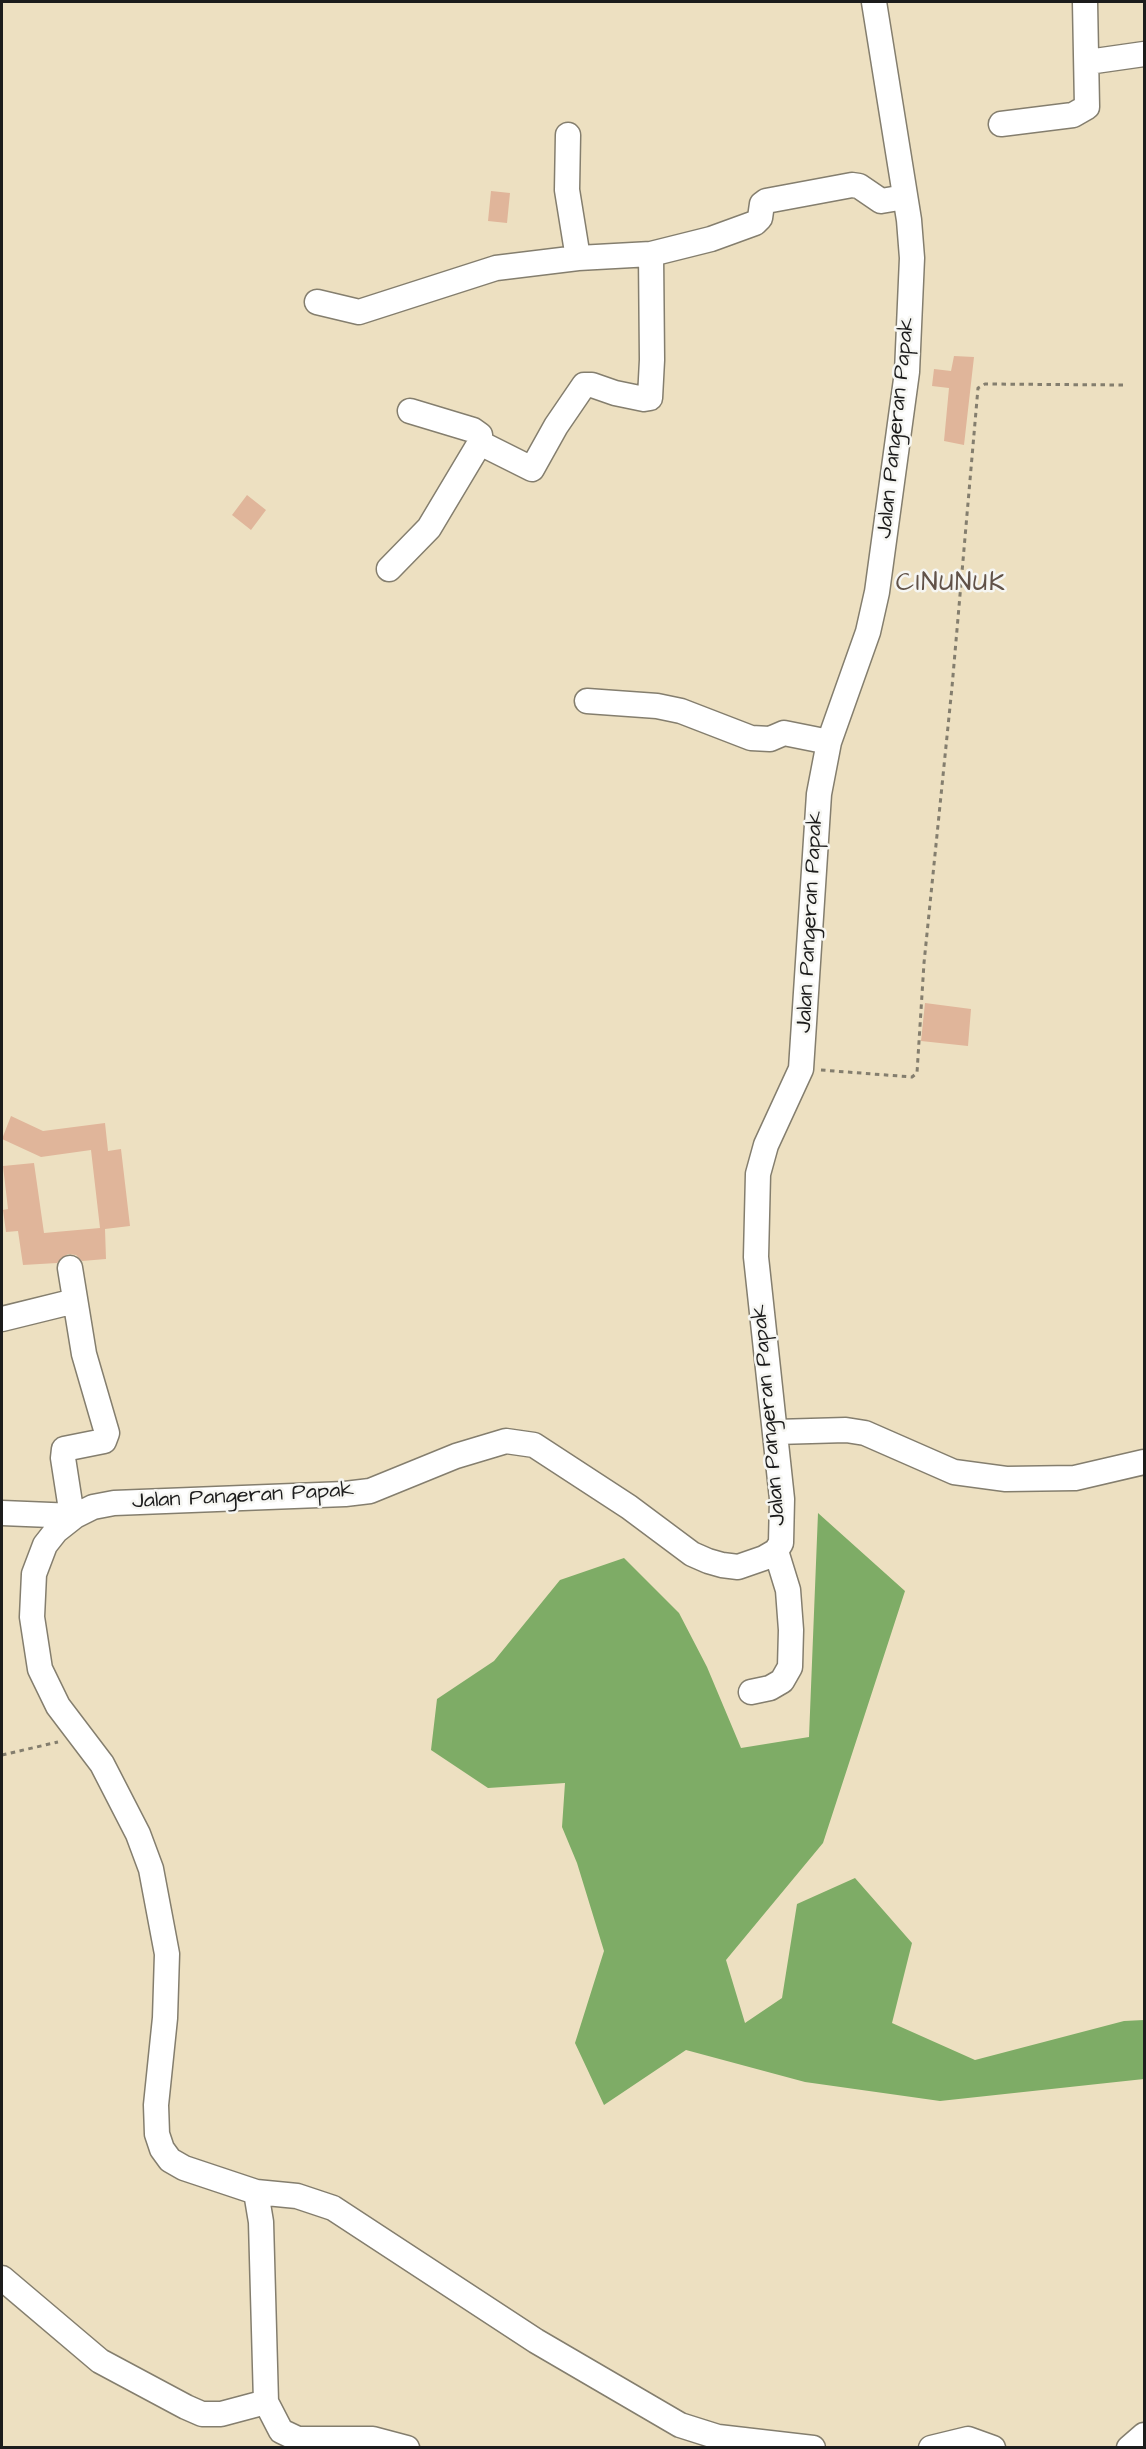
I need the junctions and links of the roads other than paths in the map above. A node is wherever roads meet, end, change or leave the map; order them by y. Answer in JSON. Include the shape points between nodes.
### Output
{"nodes":[{"id":1,"x":874,"y":2,"type":"edge"},
{"id":2,"x":1085,"y":2,"type":"edge"},
{"id":3,"x":1144,"y":54,"type":"edge"},
{"id":4,"x":1088,"y":62,"type":"junction"},
{"id":5,"x":1001,"y":124,"type":"dead end"},
{"id":6,"x":568,"y":135,"type":"dead end"},
{"id":7,"x":906,"y":197,"type":"junction"},
{"id":8,"x":651,"y":254,"type":"junction"},
{"id":9,"x":578,"y":258,"type":"junction"},
{"id":10,"x":317,"y":302,"type":"dead end"},
{"id":11,"x":410,"y":411,"type":"dead end"},
{"id":12,"x":480,"y":445,"type":"junction"},
{"id":13,"x":389,"y":569,"type":"dead end"},
{"id":14,"x":587,"y":702,"type":"dead end"},
{"id":15,"x":830,"y":742,"type":"junction"},
{"id":16,"x":70,"y":1268,"type":"dead end"},
{"id":17,"x":75,"y":1301,"type":"junction"},
{"id":18,"x":2,"y":1319,"type":"edge"},
{"id":19,"x":776,"y":1432,"type":"junction"},
{"id":20,"x":1144,"y":1462,"type":"edge"},
{"id":21,"x":2,"y":1513,"type":"edge"},
{"id":22,"x":74,"y":1516,"type":"junction"},
{"id":23,"x":779,"y":1540,"type":"junction"},
{"id":24,"x":751,"y":1692,"type":"dead end"},
{"id":25,"x":256,"y":2192,"type":"junction"},
{"id":26,"x":2,"y":2278,"type":"edge"},
{"id":27,"x":266,"y":2402,"type":"junction"},
{"id":28,"x":1144,"y":2435,"type":"edge"},
{"id":29,"x":407,"y":2448,"type":"edge"},
{"id":30,"x":813,"y":2448,"type":"edge"},
{"id":31,"x":931,"y":2448,"type":"edge"},
{"id":32,"x":993,"y":2448,"type":"edge"},
{"id":33,"x":1129,"y":2448,"type":"edge"}],
"edges":[{"from":1,"to":7,"type":"street","name":"Jalan Pangeran Papak"},
{"from":2,"to":4,"type":"street"},
{"from":3,"to":4,"type":"street"},
{"from":4,"to":5,"type":"street","via":[[1089,101],[1084,111]]},
{"from":6,"to":9,"type":"street","via":[[567,190]]},
{"from":7,"to":8,"type":"street","via":[[881,201],[857,185],[766,201],[755,223]]},
{"from":7,"to":15,"type":"street","name":"Jalan Pangeran Papak","via":[[912,258],[898,451],[868,632]]},
{"from":8,"to":9,"type":"street"},
{"from":8,"to":12,"type":"street","via":[[650,398],[584,385],[532,469]]},
{"from":9,"to":10,"type":"street","via":[[496,268],[359,312]]},
{"from":11,"to":12,"type":"street","via":[[473,430],[480,435]]},
{"from":12,"to":13,"type":"street","via":[[429,528]]},
{"from":14,"to":15,"type":"street","via":[[681,711],[751,738],[771,739],[784,733]]},
{"from":15,"to":19,"type":"street","name":"Jalan Pangeran Papak","via":[[819,794],[801,1069],[766,1145],[756,1198],[758,1290]]},
{"from":16,"to":17,"type":"street"},
{"from":17,"to":18,"type":"street"},
{"from":17,"to":22,"type":"street","via":[[84,1354],[107,1434],[104,1441],[64,1449]]},
{"from":19,"to":20,"type":"street","via":[[865,1433],[954,1472],[1006,1479],[1075,1478]]},
{"from":19,"to":23,"type":"street","name":"Jalan Pangeran Papak","via":[[782,1499]]},
{"from":21,"to":22,"type":"street"},
{"from":22,"to":23,"type":"street","name":"Jalan Pangeran Papak","via":[[114,1503],[370,1491],[456,1456],[506,1441],[521,1441],[534,1444],[692,1554],[722,1565],[738,1566]]},
{"from":22,"to":25,"type":"street","name":"Jalan Pangeran Papak","via":[[56,1531],[39,1558],[32,1617],[47,1688],[102,1764],[138,1834],[151,1869],[166,1954],[157,2134],[170,2160]]},
{"from":23,"to":24,"type":"street","via":[[788,1590],[790,1667],[782,1681]]},
{"from":25,"to":27,"type":"street","via":[[261,2222]]},
{"from":25,"to":30,"type":"street","name":"Jalan Pangeran Papak","via":[[297,2196],[333,2208],[536,2341],[680,2425],[718,2437]]},
{"from":26,"to":27,"type":"street","via":[[100,2361],[176,2403],[202,2414],[220,2414]]},
{"from":27,"to":29,"type":"street","via":[[281,2431],[298,2439],[373,2439]]},
{"from":28,"to":33,"type":"street"},
{"from":31,"to":32,"type":"street","via":[[968,2439]]}]}
